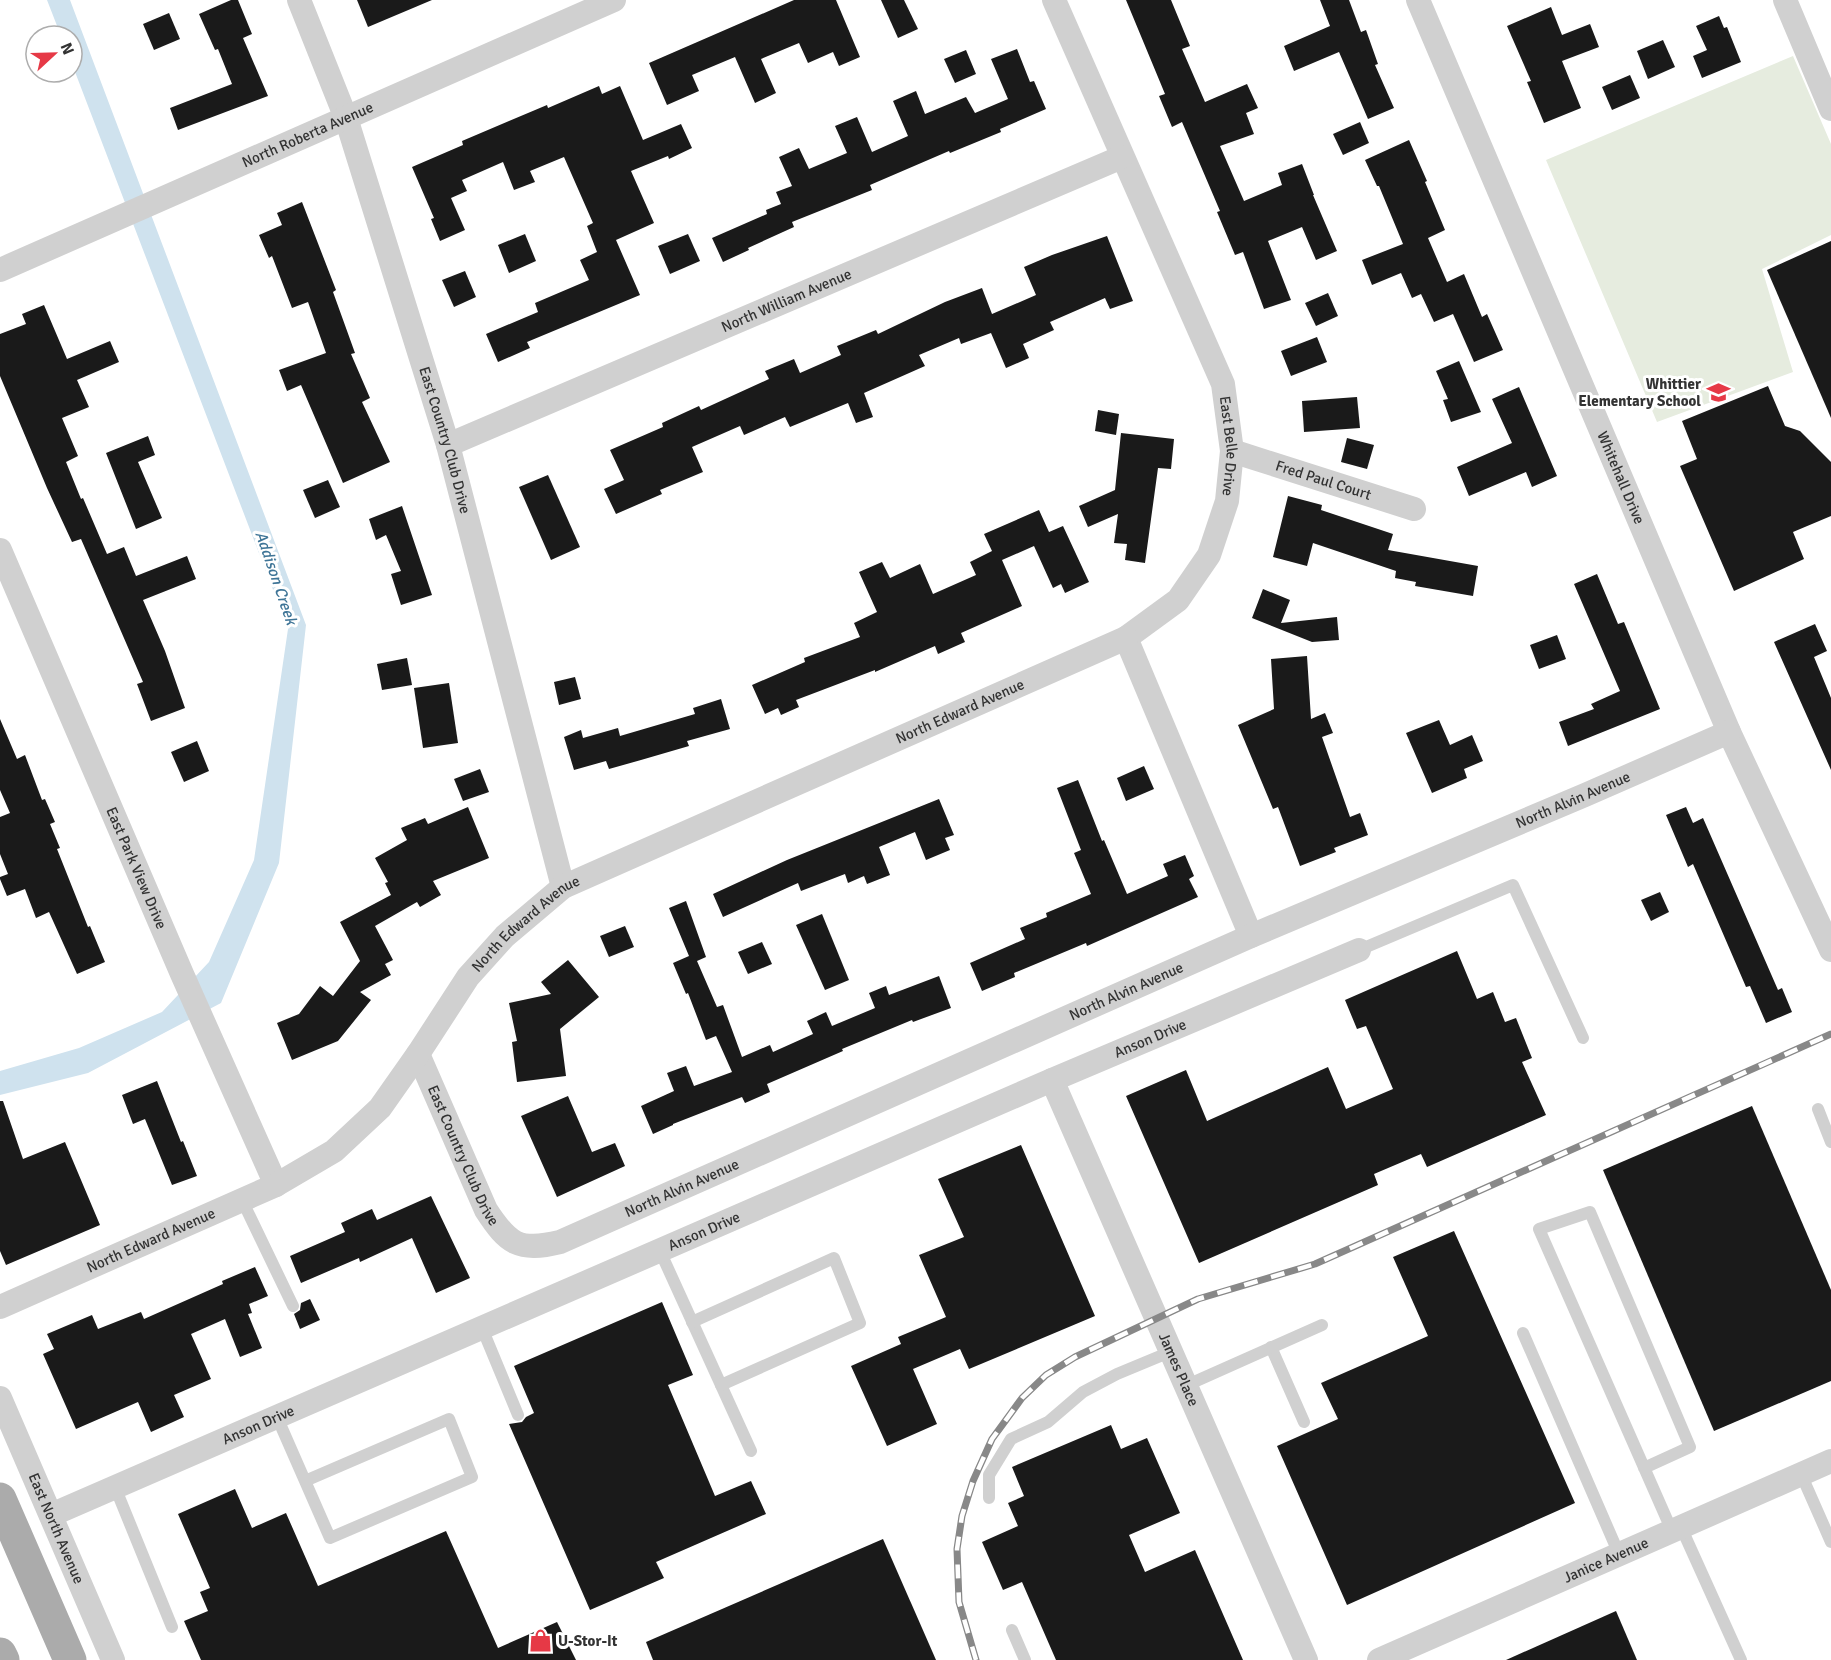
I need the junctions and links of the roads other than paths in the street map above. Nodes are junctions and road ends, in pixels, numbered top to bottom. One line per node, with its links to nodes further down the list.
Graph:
1 (299, 0): 7 (street, East Country Club Drive)
2 (614, 0): 7 (street, North Roberta Avenue)
3 (1053, 0): 8 (street, East Belle Drive)
4 (1419, 0): 15 (street, Whitehall Drive)
5 (1785, 0): 6 (street)
6 (1831, 109)
7 (346, 118): 9 (street, North Roberta Avenue); 10 (street, East Country Club Drive)
8 (1122, 156): 10 (street, North William Avenue); 11 (street, East Belle Drive)
9 (0, 270)
10 (448, 445): 16 (street, East Country Club Drive)
11 (1232, 451): 12 (street, Fred Paul Court); 14 (street, East Belle Drive)
12 (1414, 509)
13 (0, 550): 25 (street, East Park View Drive)
14 (1126, 638): 16 (street, North Edward Avenue); 17 (street)
15 (1729, 732): 17 (street, North Alvin Avenue); 19 (street, Whitehall Drive)
16 (563, 886): 21 (street, North Edward Avenue)
17 (1251, 936): 27 (street, North Alvin Avenue)
18 (1359, 950): 20 (lane); 22 (street, Anson Drive)
19 (1831, 950)
20 (1583, 1038)
21 (418, 1054): 25 (street, North Edward Avenue); 27 (street, East Country Club Drive)
22 (1052, 1080): 28 (street, Anson Drive); 36 (street, James Place)
23 (1818, 1109): 24 (lane)
24 (1831, 1142)
25 (276, 1185): 26 (street, North Edward Avenue)
26 (243, 1200): 29 (lane); 30 (street, North Edward Avenue)
27 (523, 1246)
28 (660, 1251): 31 (lane); 33 (street, Anson Drive)
29 (293, 1306)
30 (0, 1307)
31 (692, 1322): 37 (lane); 37 (lane)
32 (1322, 1325): 35 (lane)
33 (482, 1328): 40 (lane); 41 (street, Anson Drive)
34 (1523, 1333): 54 (lane)
35 (1271, 1347): 38 (lane); 42 (lane)
36 (1170, 1352): 38 (street, James Place); 49 (lane)
37 (721, 1385): 43 (lane)
38 (1185, 1386): 62 (street, James Place)
39 (0, 1398): 51 (street, East North Avenue)
40 (518, 1415)
41 (277, 1417): 47 (lane); 48 (street, Anson Drive)
42 (1304, 1422)
43 (752, 1451)
44 (1831, 1461): 46 (street, Janice Avenue)
45 (1644, 1468): 45 (lane); 52 (lane)
46 (1801, 1474): 52 (street, Janice Avenue); 53 (lane)
47 (305, 1481): 47 (lane)
48 (115, 1487): 51 (street, Anson Drive); 55 (lane)
49 (988, 1498)
50 (0, 1499): 59 (main road)
51 (51, 1515): 60 (street, East North Avenue)
52 (1676, 1529): 54 (street, Janice Avenue); 64 (lane)
53 (1831, 1542)
54 (1619, 1554): 63 (street, Janice Avenue)
55 (172, 1627)
56 (1012, 1630): 61 (lane)
57 (0, 1654): 58 (main road)
58 (3, 1660)
59 (70, 1660)
60 (113, 1660)
61 (1025, 1660)
62 (1306, 1660)
63 (1379, 1660)
64 (1741, 1660)

